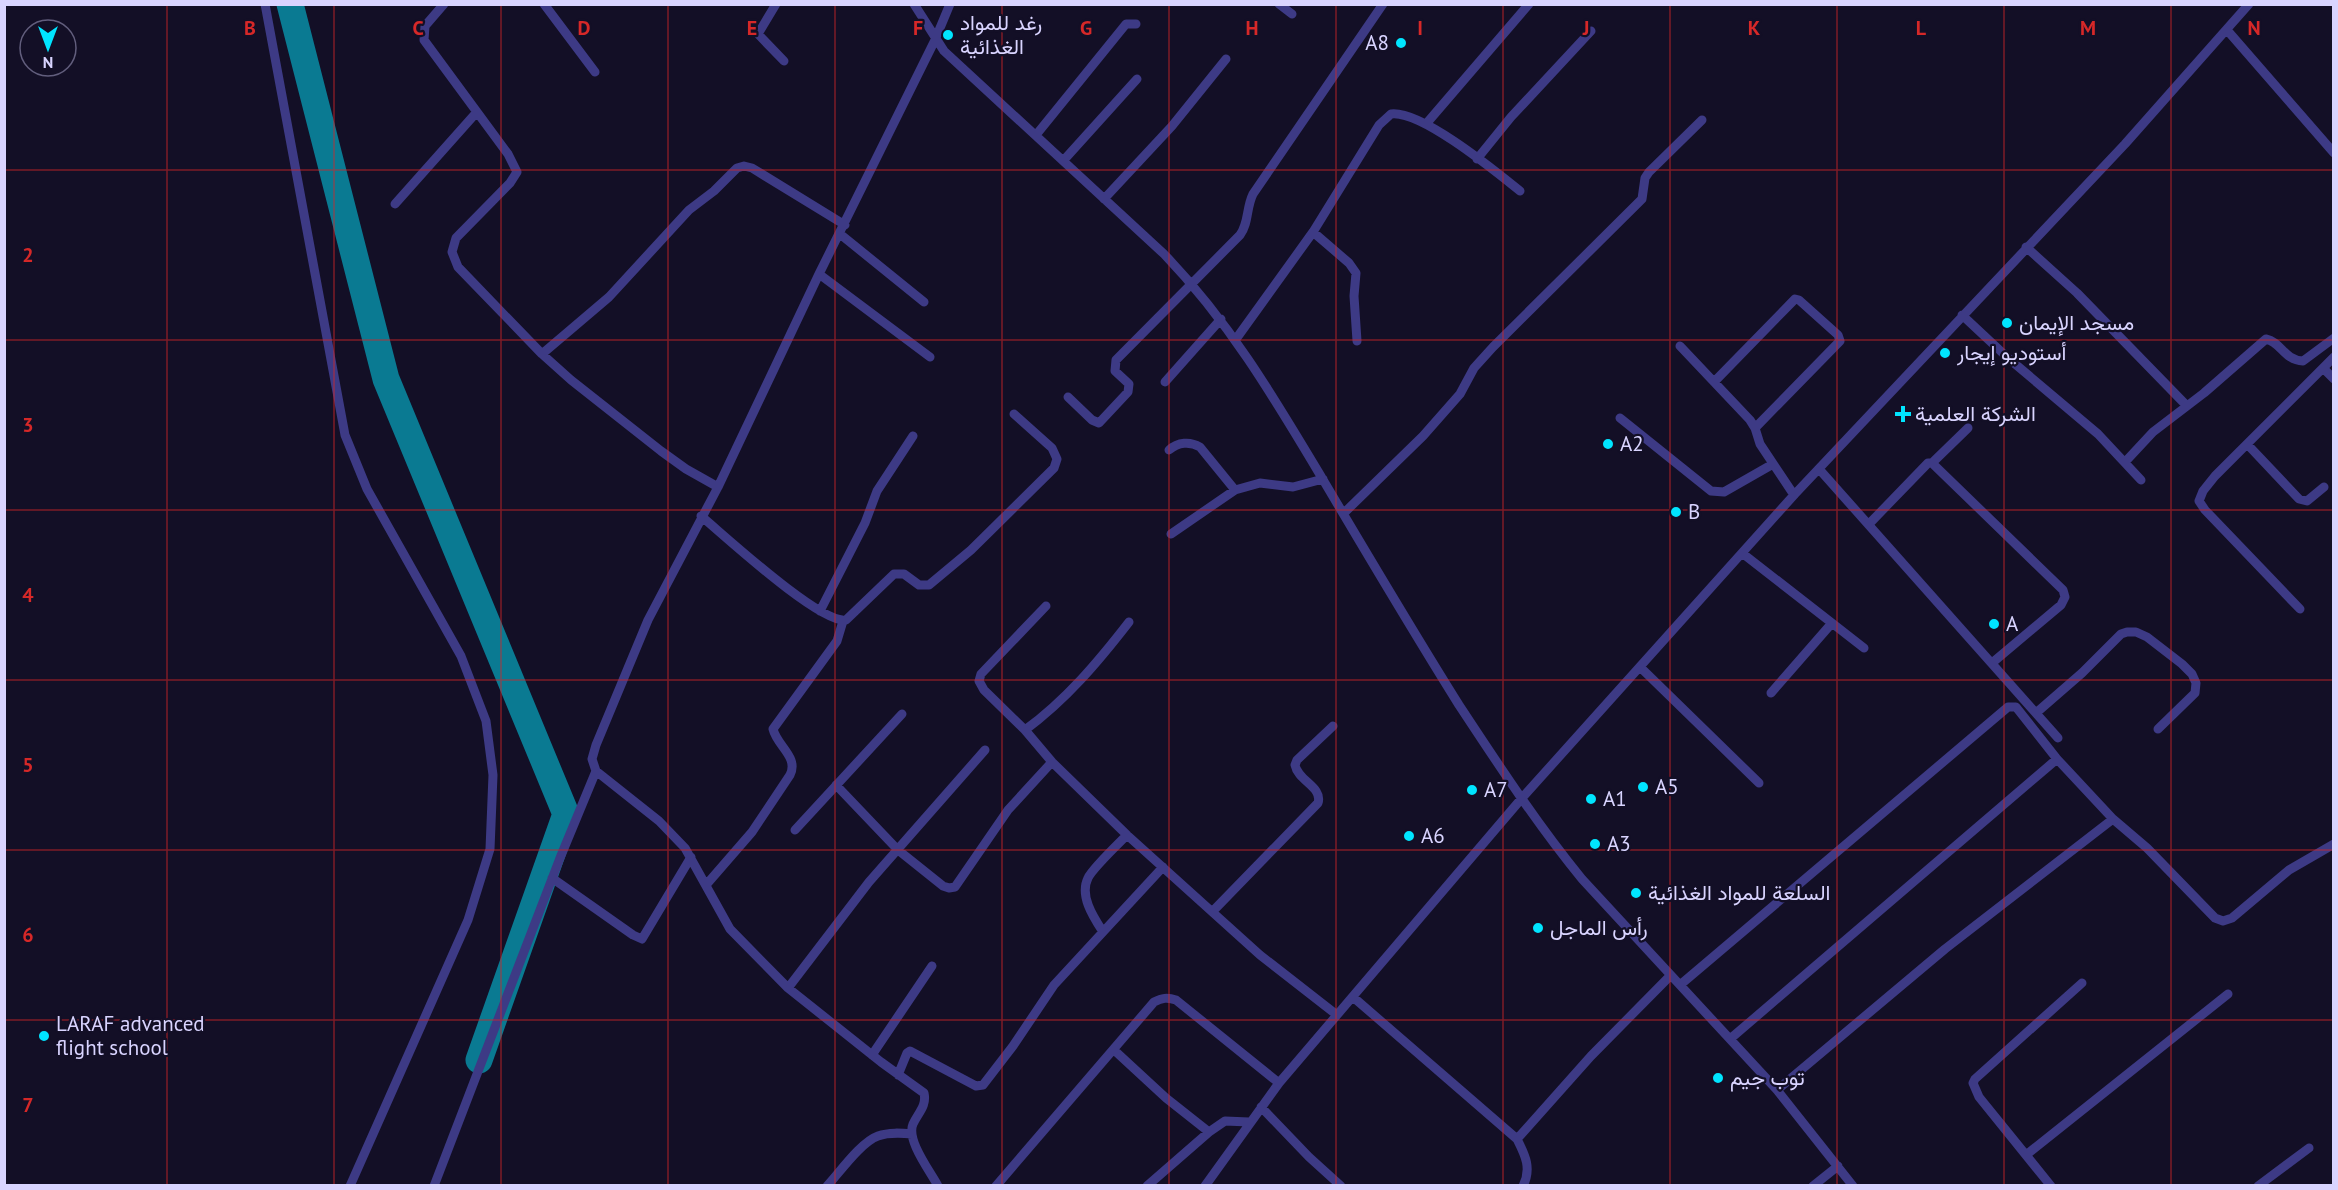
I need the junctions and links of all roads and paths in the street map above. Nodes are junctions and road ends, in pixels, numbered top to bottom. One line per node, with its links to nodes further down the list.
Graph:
1 (265, 4): 132 (street)
2 (444, 4): 22 (street)
3 (544, 4): 20 (street)
4 (776, 4): 19 (street)
5 (914, 4): 17 (street)
6 (950, 4): 17 (street)
7 (1279, 4): 13 (street)
8 (1383, 4): 37 (street)
9 (1529, 4): 24 (street)
10 (2234, 4): 12 (street)
11 (2249, 4): 12 (street)
12 (2242, 12): 15 (street)
13 (1292, 14)
14 (1136, 24): 25 (street)
15 (2227, 30): 26 (street); 35 (street)
16 (1591, 32): 27 (street)
17 (935, 40): 25 (street); 32 (street)
18 (1226, 59): 30 (street)
19 (784, 62)
20 (595, 72)
21 (1137, 79): 28 (street)
22 (476, 113): 31 (street); 45 (street)
23 (1702, 120): 71 (street)
24 (1426, 124): 27 (street); 33 (street)
25 (1036, 135): 28 (street)
26 (2334, 153)
27 (1477, 159): 29 (street)
28 (1063, 161): 30 (street)
29 (1520, 190)
30 (1104, 199): 37 (street)
31 (395, 204)
32 (845, 225): 34 (street); 45 (street)
33 (1312, 232): 42 (street); 43 (street)
34 (840, 234): 36 (street); 38 (street)
35 (2026, 247): 39 (street); 53 (street)
36 (819, 274): 46 (street); 67 (street)
37 (1193, 285): 40 (street); 52 (street)
38 (924, 302)
39 (1962, 315): 61 (street); 64 (street)
40 (1221, 319): 42 (street); 50 (street)
41 (2334, 338): 53 (street)
42 (1236, 339): 65 (street)
43 (1357, 341)
44 (1680, 346): 51 (street)
45 (542, 354): 67 (street)
46 (930, 357)
47 (2334, 357): 48 (street)
48 (2323, 368): 49 (street); 59 (street)
49 (2334, 379)
50 (1165, 382)
51 (1714, 382): 56 (street); 56 (street)
52 (1068, 397)
53 (2187, 406): 61 (street)
54 (1014, 414): 79 (street)
55 (1620, 418): 63 (street)
56 (1755, 428): 63 (street)
57 (1968, 428): 62 (street)
58 (913, 436): 78 (street)
59 (2247, 444): 68 (street); 77 (street)
60 (1169, 450): 69 (street)
61 (2126, 461): 66 (street)
62 (1932, 463): 73 (street); 83 (street)
63 (1773, 464): 70 (street)
64 (1819, 469): 70 (street); 73 (street)
65 (1323, 479): 69 (street); 71 (street)
66 (2141, 480)
67 (718, 487): 72 (street)
68 (2324, 487)
69 (1235, 490): 74 (street)
70 (1794, 495): 75 (street)
71 (1344, 513): 98 (street)
72 (701, 516): 78 (street); 95 (street)
73 (1869, 524): 83 (street)
74 (1171, 534)
75 (1742, 553): 81 (street); 84 (street)
76 (1046, 606): 90 (street)
77 (2300, 609)
78 (820, 611): 79 (street)
79 (843, 621): 107 (street)
80 (1129, 622): 90 (street)
81 (1832, 623): 82 (street); 85 (street)
82 (1864, 648)
83 (1992, 663): 86 (street)
84 (1640, 667): 96 (street); 98 (street)
85 (1771, 693)
86 (2036, 713): 89 (street); 91 (street)
87 (902, 714): 97 (street)
88 (1333, 726): 108 (street)
89 (2158, 729)
90 (1025, 730): 94 (street)
91 (2058, 738)
92 (984, 750): 103 (street)
93 (2058, 759): 99 (street); 113 (street); 118 (street)
94 (1052, 762): 101 (street); 103 (street)
95 (596, 771): 104 (street); 106 (street)
96 (1759, 783)
97 (836, 785): 100 (street); 103 (street)
98 (1522, 798): 111 (street); 116 (street)
99 (2113, 819): 102 (street); 123 (street)
100 (795, 830)
101 (1127, 835): 105 (street); 109 (street)
102 (2334, 844)
103 (898, 850): 114 (street)
104 (691, 857): 106 (street); 107 (street)
105 (1163, 867): 108 (street); 109 (street)
106 (552, 878): 133 (street)
107 (706, 885): 114 (street)
108 (1214, 911): 117 (street)
109 (1103, 932): 121 (street)
110 (932, 966): 120 (street)
111 (1670, 976): 113 (street); 128 (street)
112 (2082, 983): 130 (street)
113 (1680, 985): 118 (street)
114 (789, 988): 120 (street)
115 (2228, 994): 130 (street)
116 (1353, 997): 117 (street); 128 (street)
117 (1337, 1015): 122 (street)
118 (1730, 1039): 123 (street)
119 (1114, 1050): 122 (street); 126 (street); 136 (street)
120 (873, 1055): 121 (street)
121 (898, 1074): 127 (street)
122 (1279, 1083): 124 (street)
123 (1777, 1090): 131 (street)
124 (1261, 1107): 125 (street); 139 (street)
125 (1249, 1122): 126 (street); 138 (street)
126 (1209, 1132): 137 (street)
127 (912, 1134): 134 (street); 135 (street)
128 (1517, 1139): 140 (street)
129 (2309, 1148): 144 (street)
130 (2026, 1155): 143 (street)
131 (1838, 1166): 141 (street); 142 (street)
132 (350, 1185)
133 (434, 1185)
134 (827, 1185)
135 (938, 1185)
136 (996, 1185)
137 (1148, 1185)
138 (1205, 1185)
139 (1341, 1185)
140 (1523, 1185)
141 (1813, 1185)
142 (1853, 1185)
143 (2051, 1185)
144 (2258, 1185)

